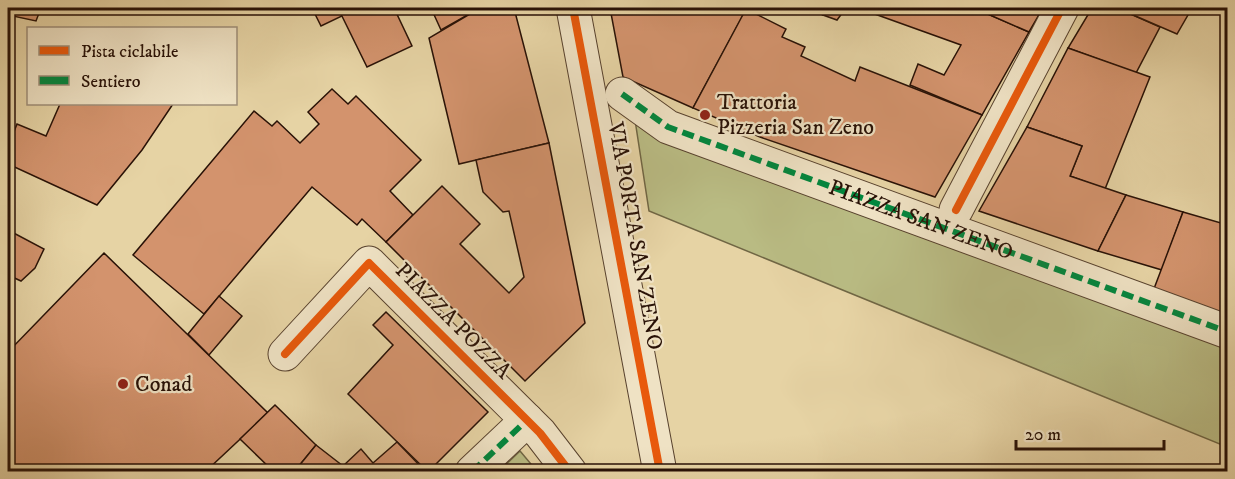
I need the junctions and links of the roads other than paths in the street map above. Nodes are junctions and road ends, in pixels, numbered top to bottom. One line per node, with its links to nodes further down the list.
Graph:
1 (573, 8): 10 (street, VIA PORTA SAN ZENO)
2 (1062, 8): 4 (street)
3 (622, 94): 5 (street, PIAZZA SAN ZENO)
4 (956, 210)
5 (1227, 332)
6 (285, 354): 7 (street, PIAZZA POZZA)
7 (527, 420): 8 (street); 9 (street, PIAZZA POZZA)
8 (472, 471)
9 (570, 471)
10 (660, 471)

